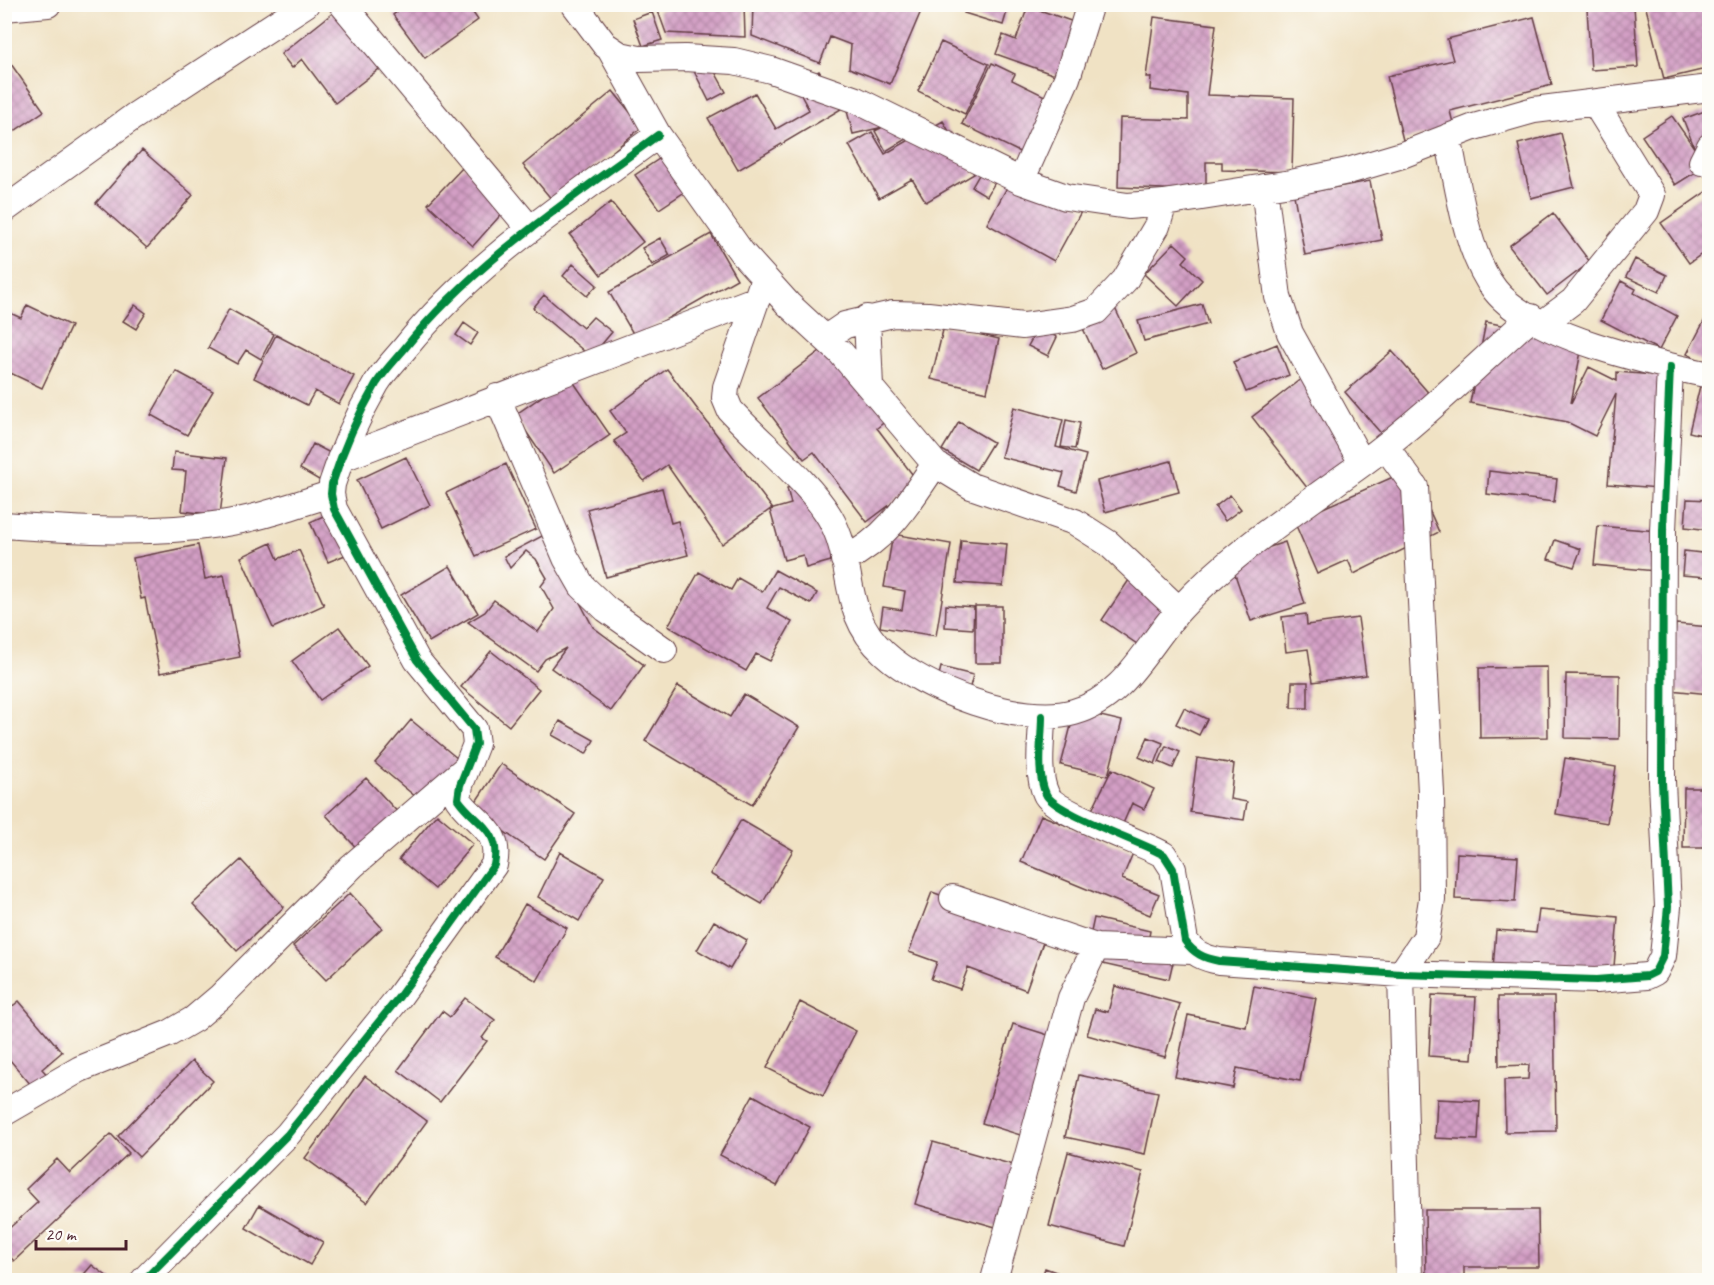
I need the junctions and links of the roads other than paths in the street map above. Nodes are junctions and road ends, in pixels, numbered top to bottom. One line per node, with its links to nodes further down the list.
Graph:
1 (48, 4): 6 (street)
2 (306, 4): 15 (street)
3 (342, 4): 16 (street)
4 (574, 4): 7 (street)
5 (1090, 4): 12 (street)
6 (4, 8)
7 (611, 51): 10 (street); 12 (street)
8 (1710, 88): 9 (street)
9 (1595, 103): 11 (street); 19 (street)
10 (658, 135): 16 (street); 17 (street)
11 (1448, 137): 13 (street); 19 (street)
12 (1021, 181): 14 (street)
13 (1264, 187): 14 (street); 28 (street)
14 (1164, 203): 18 (street)
15 (4, 210)
16 (530, 229): 26 (street)
17 (760, 288): 20 (street); 24 (street); 31 (street)
18 (867, 318): 20 (street); 23 (street)
19 (1537, 321): 21 (street); 25 (street)
20 (826, 338): 23 (street)
21 (1670, 367): 22 (street); 39 (street)
22 (1710, 375)
23 (870, 387): 27 (street)
24 (497, 397): 26 (street); 33 (street)
25 (1385, 446): 28 (street); 39 (street)
26 (340, 459): 29 (street)
27 (935, 464): 31 (street); 32 (street)
28 (1362, 464): 32 (street)
29 (331, 494): 30 (street); 35 (street)
30 (4, 525)
31 (844, 560): 34 (street)
32 (1179, 610): 34 (street)
33 (664, 650)
34 (1042, 716): 38 (street)
35 (468, 766): 40 (street); 41 (street)
36 (953, 898): 37 (street)
37 (1096, 947): 38 (street); 42 (street)
38 (1192, 951): 39 (street)
39 (1401, 974): 43 (street)
40 (4, 1113)
41 (144, 1281)
42 (994, 1281)
43 (1409, 1281)

